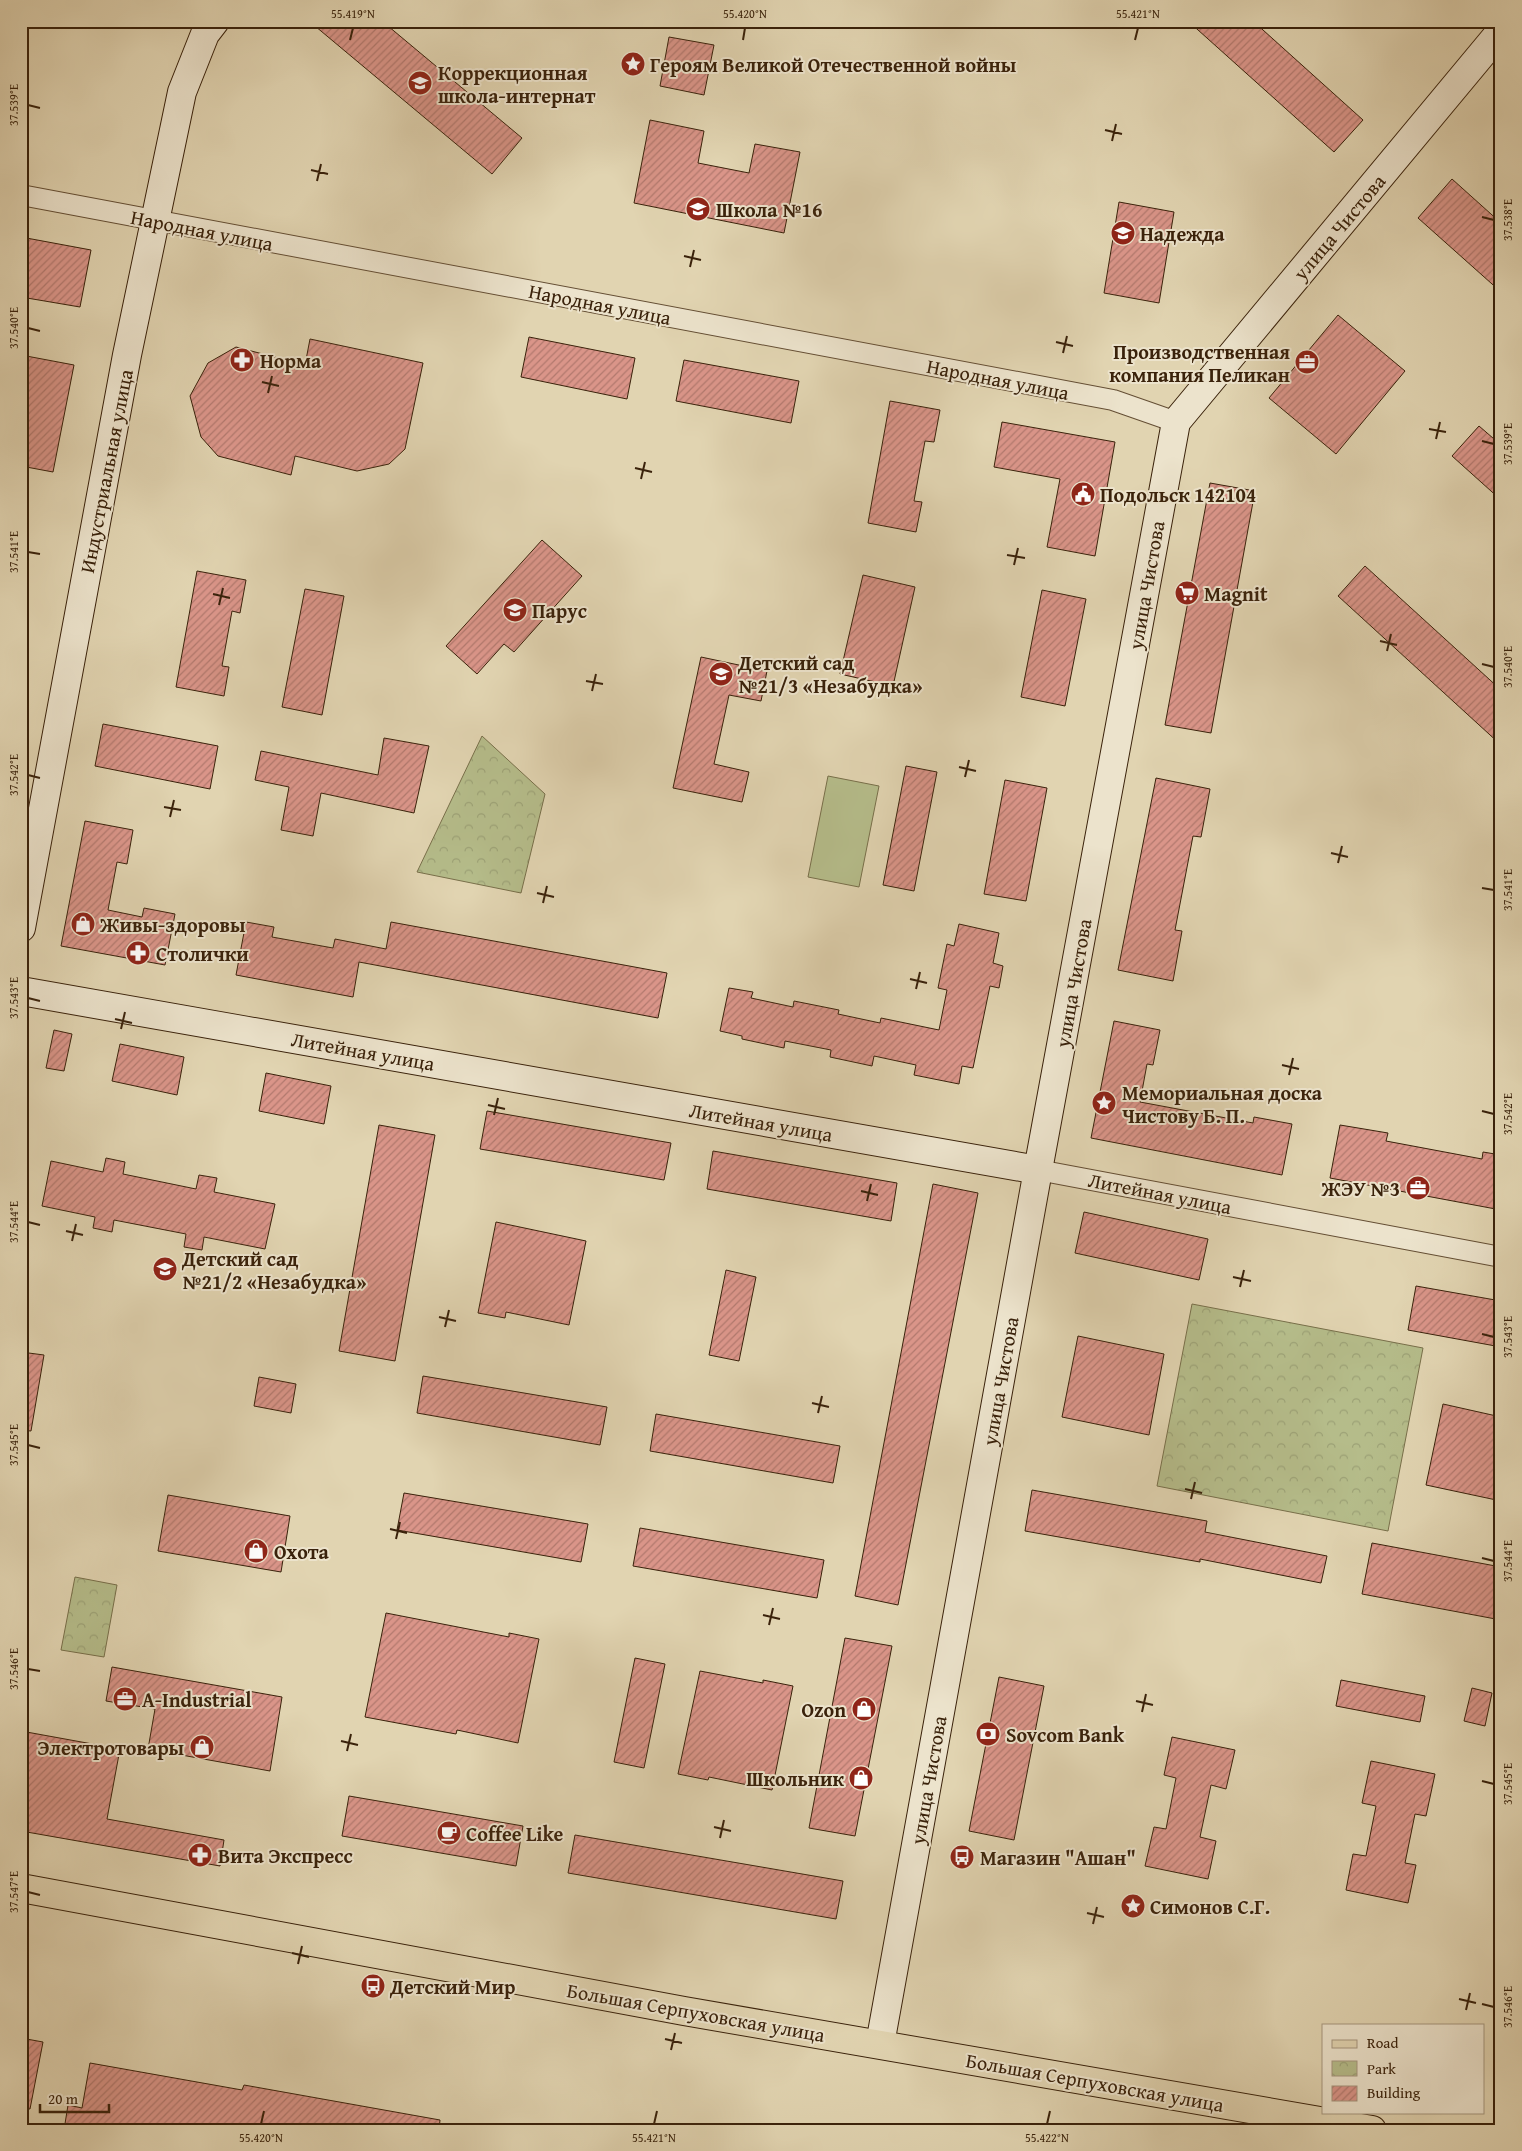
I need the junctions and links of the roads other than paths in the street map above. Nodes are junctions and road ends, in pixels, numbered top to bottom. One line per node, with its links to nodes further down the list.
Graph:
1 (215, 21): 4 (street, Индустриальная улица)
2 (1501, 31): 5 (street, улица Чистова)
3 (21, 195): 4 (street, Народная улица)
4 (155, 221): 5 (street, Народная улица); 6 (street, Индустриальная улица)
5 (1176, 422): 8 (street, улица Чистова)
6 (21, 928)
7 (21, 992): 8 (street, Литейная улица)
8 (1038, 1170): 9 (street, Литейная улица); 11 (street, улица Чистова)
9 (1501, 1257)
10 (21, 1888): 11 (main road, Большая Серпуховская улица)
11 (880, 2044): 12 (main road, Большая Серпуховская улица)
12 (1372, 2130)

